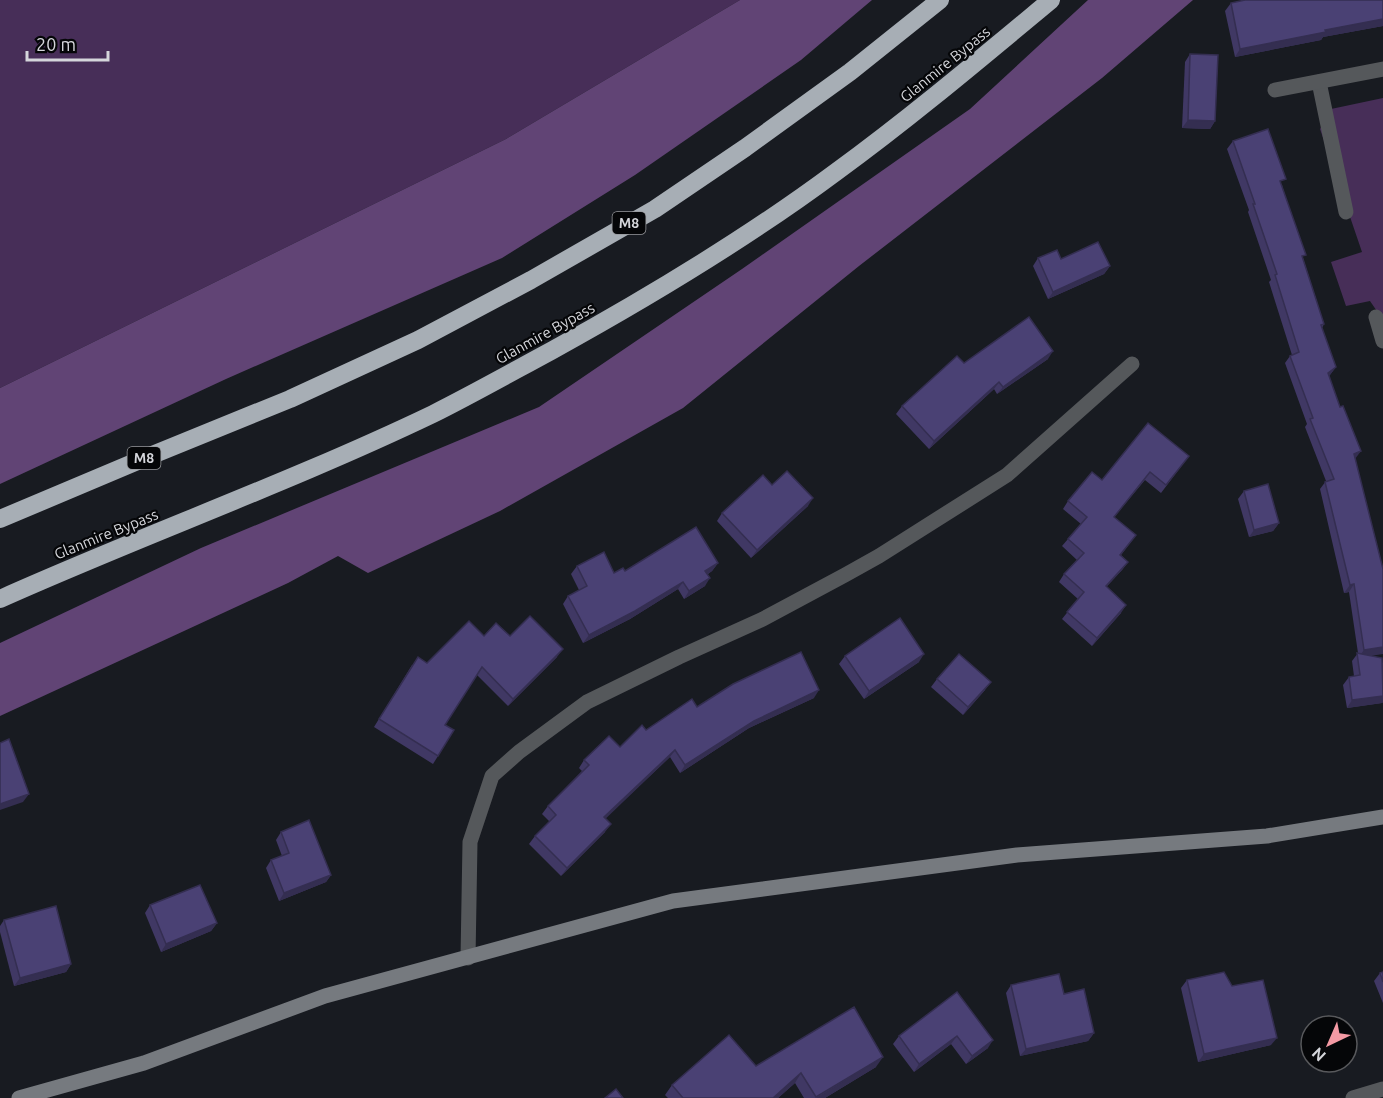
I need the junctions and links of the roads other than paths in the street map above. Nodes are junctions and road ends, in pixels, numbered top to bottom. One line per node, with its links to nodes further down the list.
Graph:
1 (940, 0): 10 (highway, M8)
2 (1051, 0): 11 (highway, Glanmire Bypass)
3 (1383, 69): 4 (street)
4 (1319, 82): 5 (street); 6 (street)
5 (1275, 90)
6 (1346, 212)
7 (1376, 317): 8 (street)
8 (1383, 342)
9 (1132, 364): 13 (street)
10 (0, 519)
11 (0, 599)
12 (1383, 817): 13 (main road)
13 (468, 958): 15 (main road)
14 (1383, 1089): 16 (street)
15 (19, 1098)
16 (1353, 1098)

